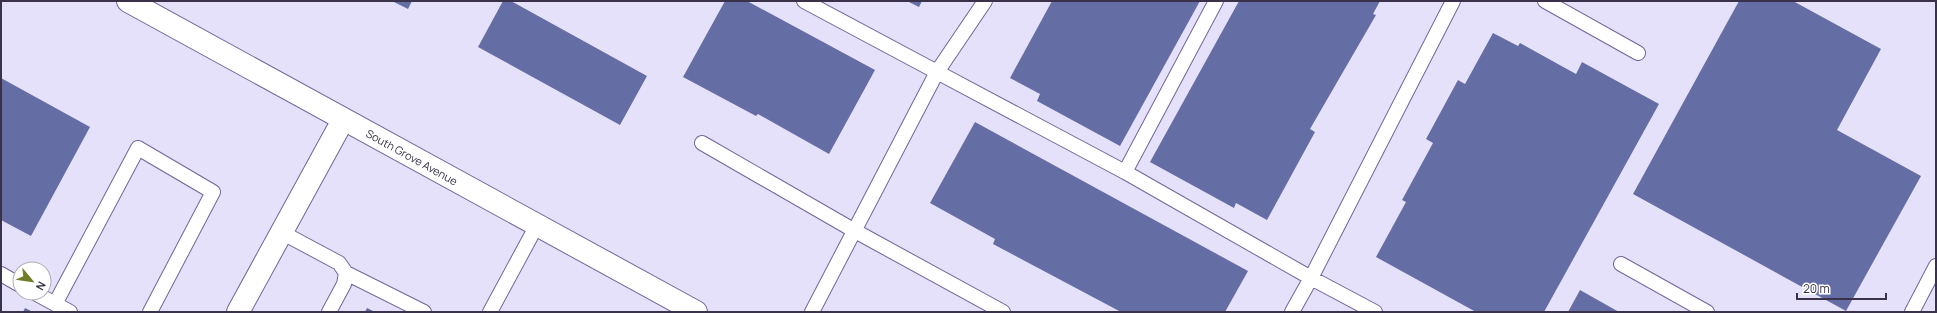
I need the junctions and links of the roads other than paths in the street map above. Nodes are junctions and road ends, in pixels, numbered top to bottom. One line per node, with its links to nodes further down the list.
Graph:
1 (128, 1): 9 (main road, South Grove Avenue)
2 (804, 1): 8 (lane)
3 (985, 1): 8 (lane)
4 (1216, 1): 11 (lane)
5 (1453, 1): 19 (lane)
6 (1545, 1): 7 (lane)
7 (1638, 53)
8 (937, 72): 11 (lane); 13 (lane)
9 (343, 120): 12 (main road, South Grove Avenue); 14 (main road)
10 (702, 143): 13 (lane)
11 (1125, 172): 19 (lane)
12 (537, 225): 28 (lane); 29 (main road, South Grove Avenue)
13 (855, 231): 30 (lane); 31 (lane)
14 (282, 232): 17 (lane); 25 (main road)
15 (1620, 264): 34 (lane)
16 (1936, 266): 35 (lane)
17 (346, 273): 26 (lane); 27 (lane)
18 (1, 274): 20 (lane)
19 (1311, 278): 32 (lane); 33 (lane)
20 (12, 280)
21 (50, 301): 22 (lane)
22 (55, 304): 23 (lane); 24 (lane)
23 (70, 312)
24 (150, 312)
25 (238, 312)
26 (329, 312)
27 (424, 312)
28 (490, 312)
29 (696, 312)
30 (812, 312)
31 (1003, 312)
32 (1292, 312)
33 (1375, 312)
34 (1708, 312)
35 (1912, 312)

